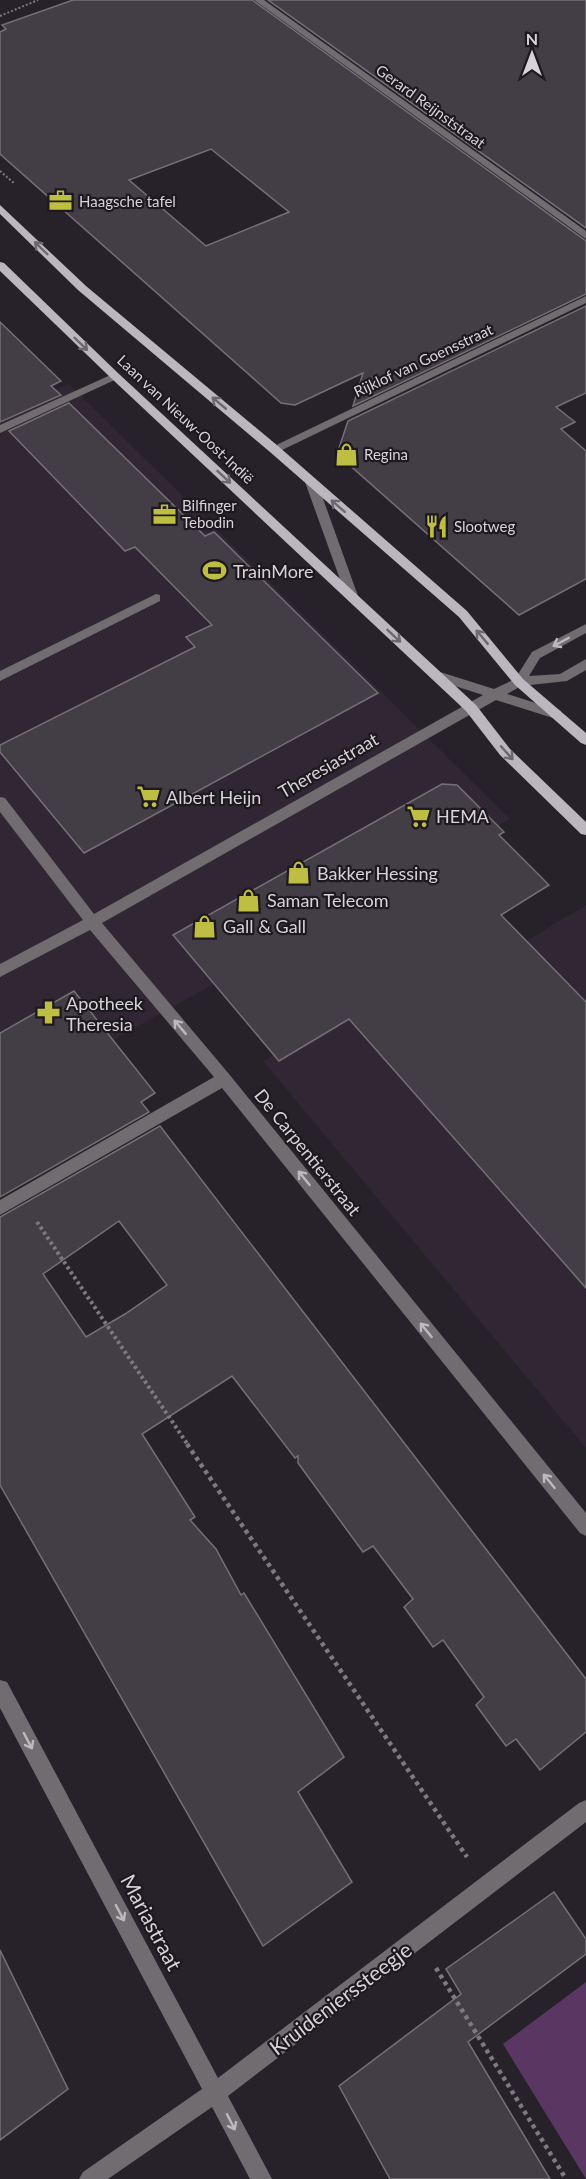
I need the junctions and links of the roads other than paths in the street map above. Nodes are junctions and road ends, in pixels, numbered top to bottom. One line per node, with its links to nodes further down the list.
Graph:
1 (258, 0): 3 (street, Gerard Reijnststraat)
2 (0, 207): 8 (main road, Laan van Nieuw-Oost-Indië, one-way to 2)
3 (586, 236)
4 (0, 265): 6 (main road, Laan van Nieuw-Oost-Indië, one-way to 6)
5 (586, 299): 8 (street, Rijklof van Goensstraat)
6 (115, 376): 7 (street); 10 (main road, Laan van Nieuw-Oost-Indië, one-way to 10)
7 (0, 429)
8 (274, 449): 9 (main road, Laan van Nieuw-Oost-Indië)
9 (311, 482): 10 (street, Laan van Nieuw-Oost-Indië); 16 (main road, Laan van Nieuw-Oost-Indië, one-way to 9)
10 (351, 596): 15 (main road, Laan van Nieuw-Oost-Indië, one-way to 15)
11 (156, 598): 14 (street)
12 (586, 628): 16 (street, one-way to 16)
13 (586, 664): 16 (street, Theresiastraat)
14 (0, 676)
15 (437, 676): 17 (street, Laan van Nieuw-Oost-Indië); 18 (main road, Laan van Nieuw-Oost-Indië)
16 (519, 682): 17 (street, Theresiastraat); 19 (main road, Laan van Nieuw-Oost-Indië)
17 (494, 695): 18 (street, Theresiastraat); 19 (street, Laan van Nieuw-Oost-Indië)
18 (471, 708): 22 (main road, Laan van Nieuw-Oost-Indië, one-way to 22); 23 (street, Theresiastraat)
19 (556, 714): 20 (main road, Laan van Nieuw-Oost-Indië)
20 (586, 740)
21 (0, 802): 23 (street, De Carpentierstraat)
22 (586, 830)
23 (92, 922): 24 (street, Theresiastraat); 25 (street, De Carpentierstraat, one-way to 23)
24 (0, 971)
25 (224, 1079): 26 (street); 27 (street, De Carpentierstraat, one-way to 25)
26 (0, 1208)
27 (586, 1527)
28 (0, 1689): 30 (street, Mariastraat, one-way to 30)
29 (586, 1810): 30 (street, Kruidenierssteegje)
30 (216, 2092): 31 (street, Kruidenierssteegje); 32 (street, Mariastraat, one-way to 32)
31 (90, 2179)
32 (261, 2179)

